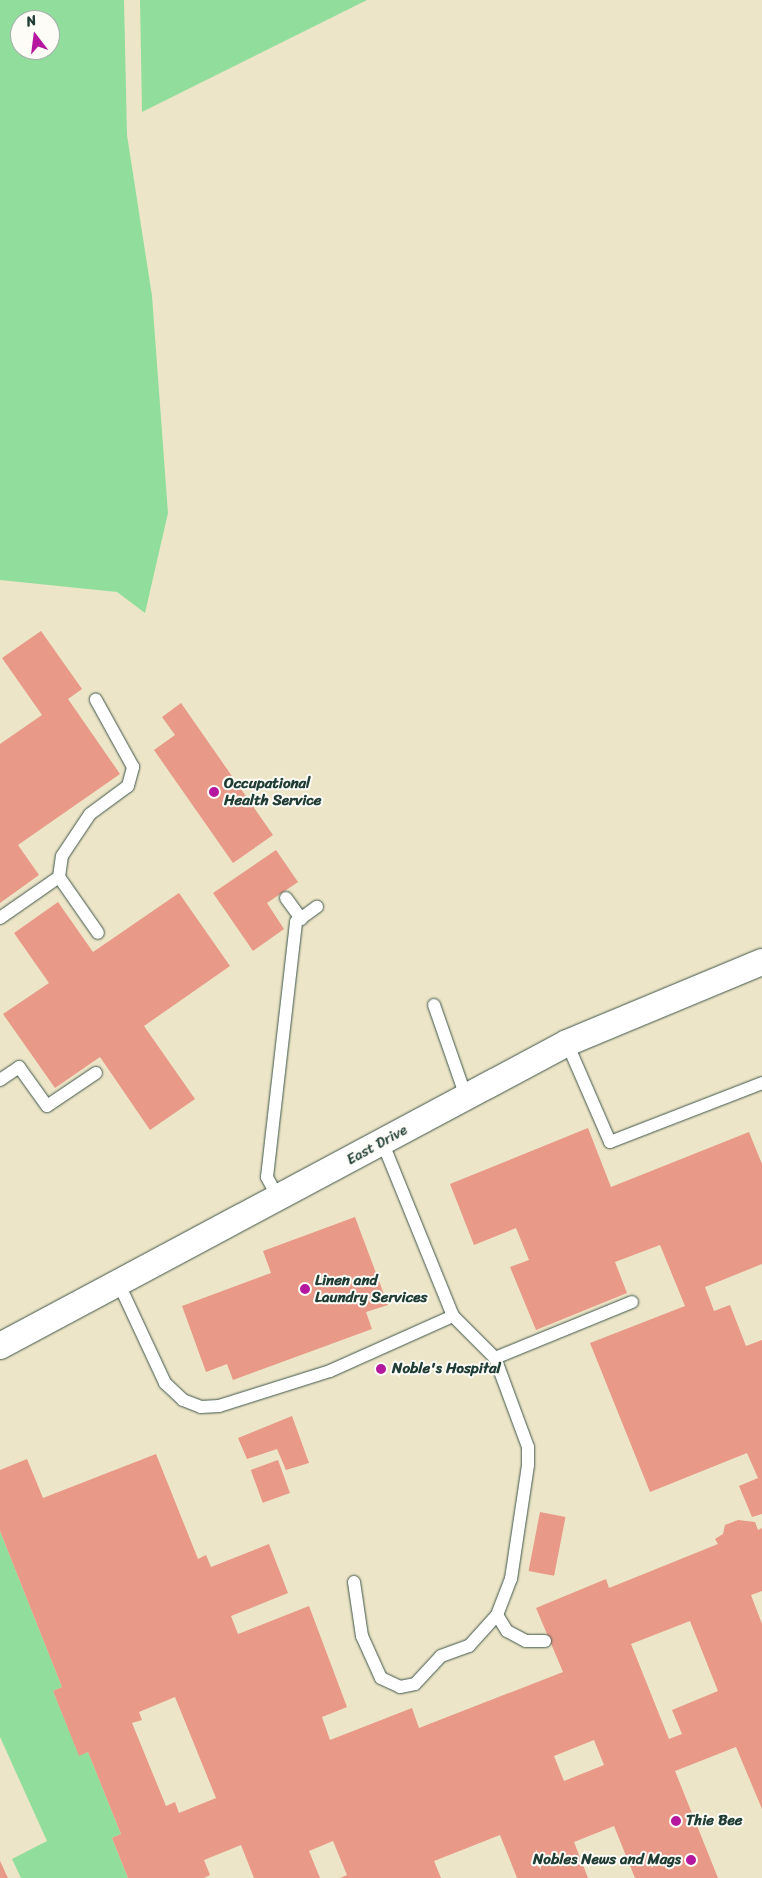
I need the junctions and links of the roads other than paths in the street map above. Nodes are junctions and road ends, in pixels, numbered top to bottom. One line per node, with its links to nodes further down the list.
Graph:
1 (96, 700): 2 (lane)
2 (59, 877): 5 (lane); 7 (lane)
3 (286, 898): 6 (lane)
4 (317, 907): 6 (lane)
5 (0, 918)
6 (301, 918): 16 (lane)
7 (98, 933)
8 (762, 962): 10 (street, East Drive)
9 (434, 1005): 14 (lane)
10 (567, 1043): 13 (lane); 14 (street, East Drive)
11 (96, 1072): 12 (lane)
12 (0, 1080)
13 (762, 1084)
14 (466, 1097): 15 (street, East Drive)
15 (382, 1142): 16 (street, East Drive); 19 (lane)
16 (279, 1199): 17 (street, East Drive)
17 (118, 1282): 19 (lane); 20 (street, East Drive)
18 (632, 1302): 21 (lane)
19 (454, 1316): 21 (lane)
20 (0, 1346)
21 (496, 1358): 23 (lane)
22 (354, 1582): 23 (lane)
23 (497, 1615): 24 (lane)
24 (545, 1641)

